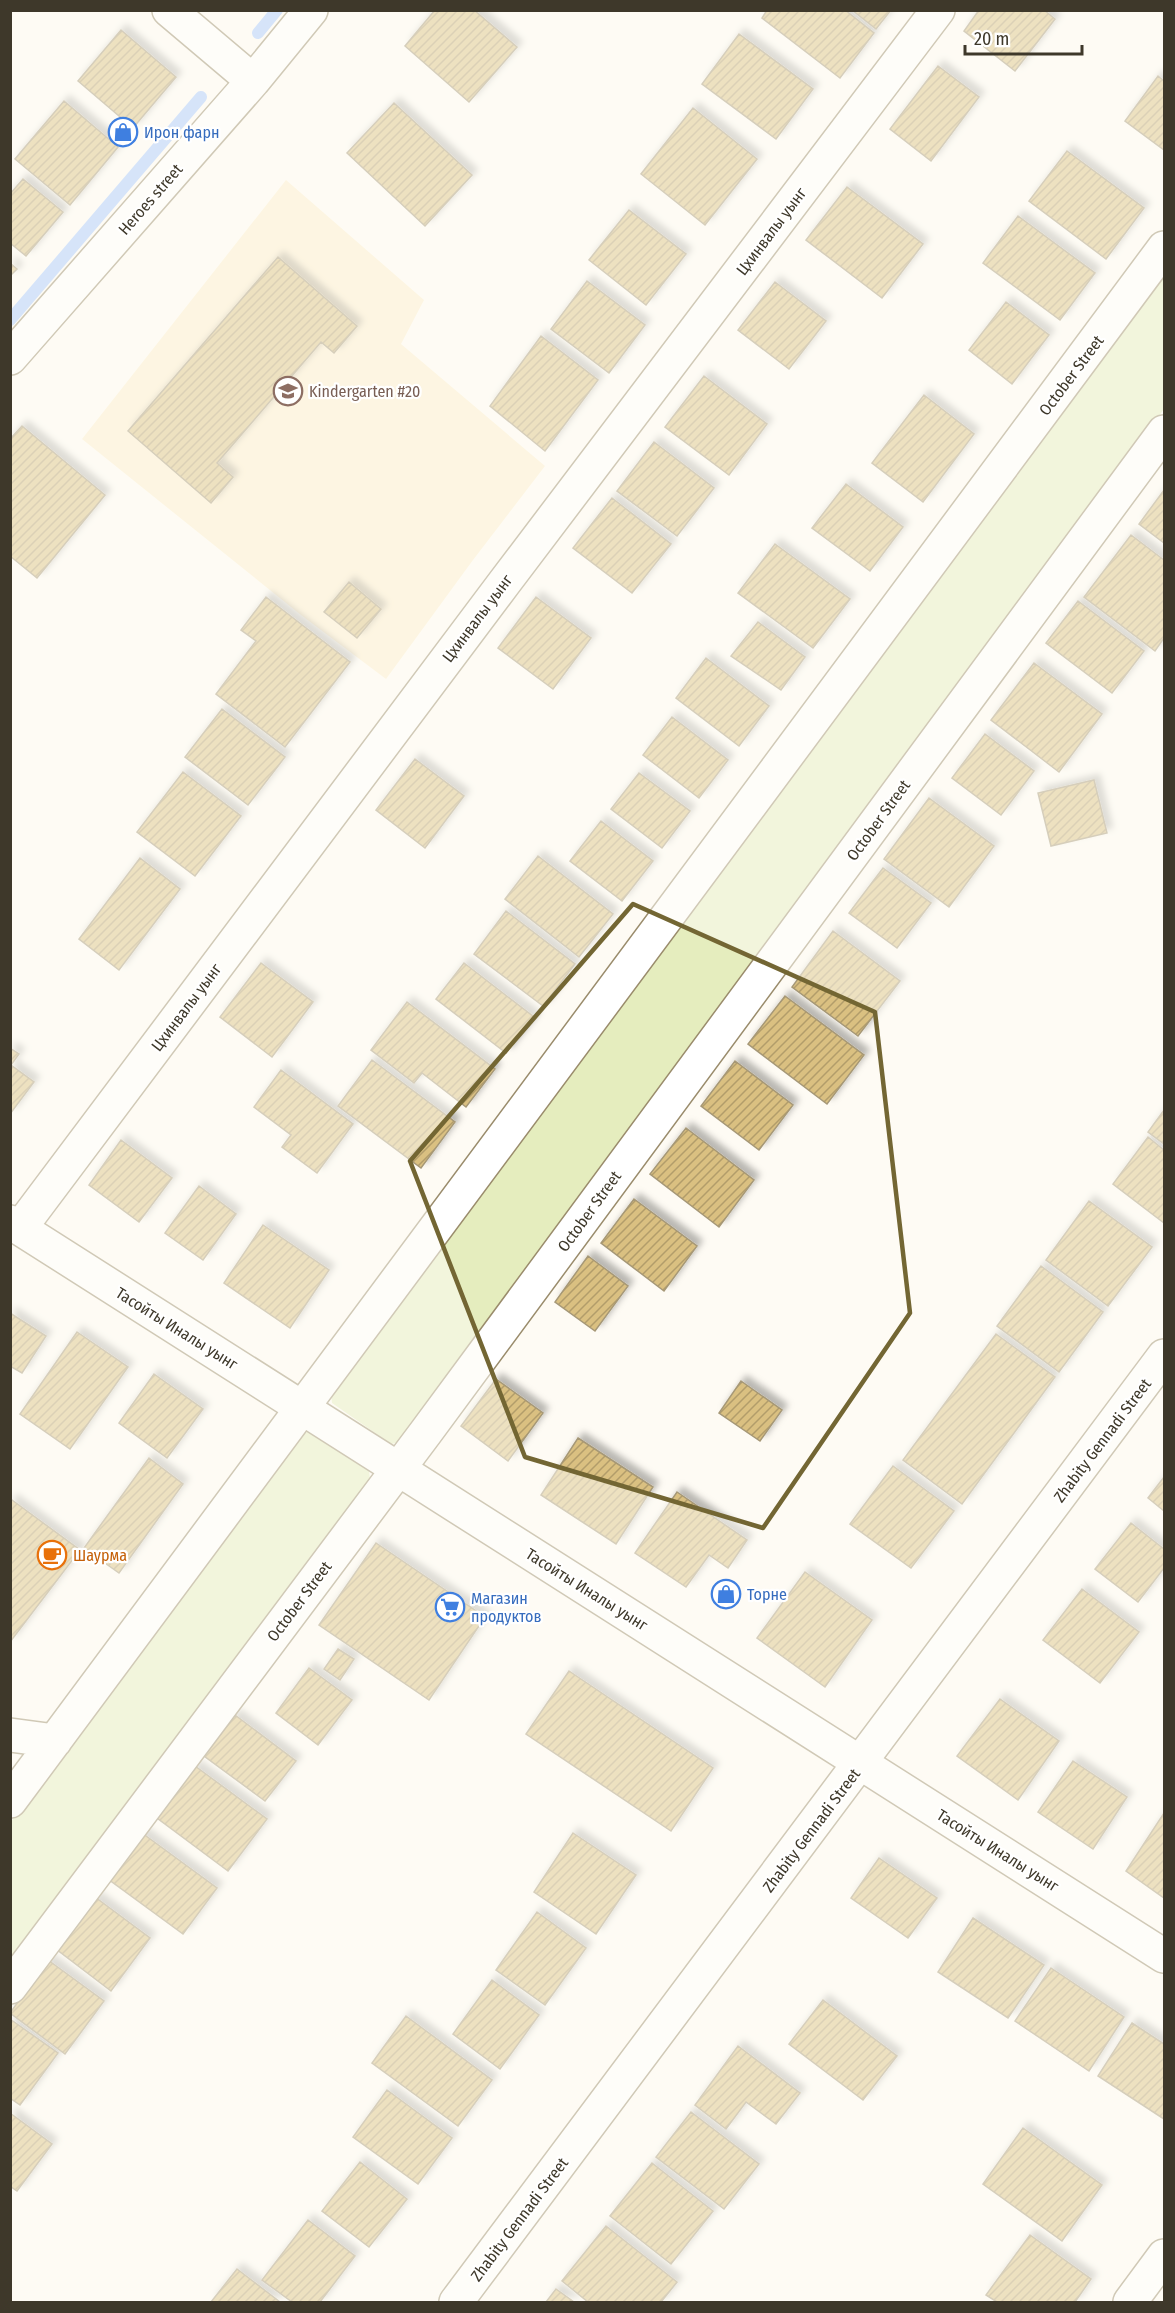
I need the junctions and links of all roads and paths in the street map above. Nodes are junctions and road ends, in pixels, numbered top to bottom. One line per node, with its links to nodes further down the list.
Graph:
1 (169, 10): 4 (street)
2 (311, 10): 4 (street, Heroes street)
3 (938, 10): 8 (street, Цхинвалы уынг)
4 (253, 81): 6 (street, Heroes street)
5 (1164, 248): 10 (street, October Street)
6 (10, 358)
7 (1164, 432): 11 (street, October Street)
8 (15, 1225): 10 (street, Тасойты Иналы уынг)
9 (1164, 1356): 14 (street, Zhabity Gennadi Street)
10 (303, 1408): 11 (street, Тасойты Иналы уынг); 13 (street, October Street)
11 (398, 1469): 14 (street, Тасойты Иналы уынг); 17 (street, October Street)
12 (10, 1735): 13 (street)
13 (55, 1742): 15 (street, October Street)
14 (861, 1763): 16 (street, Тасойты Иналы уынг); 19 (street, Zhabity Gennadi Street)
15 (10, 1801)
16 (1164, 1956)
17 (10, 1987)
18 (1164, 2256): 20 (street)
19 (456, 2302)
20 (1130, 2302)

